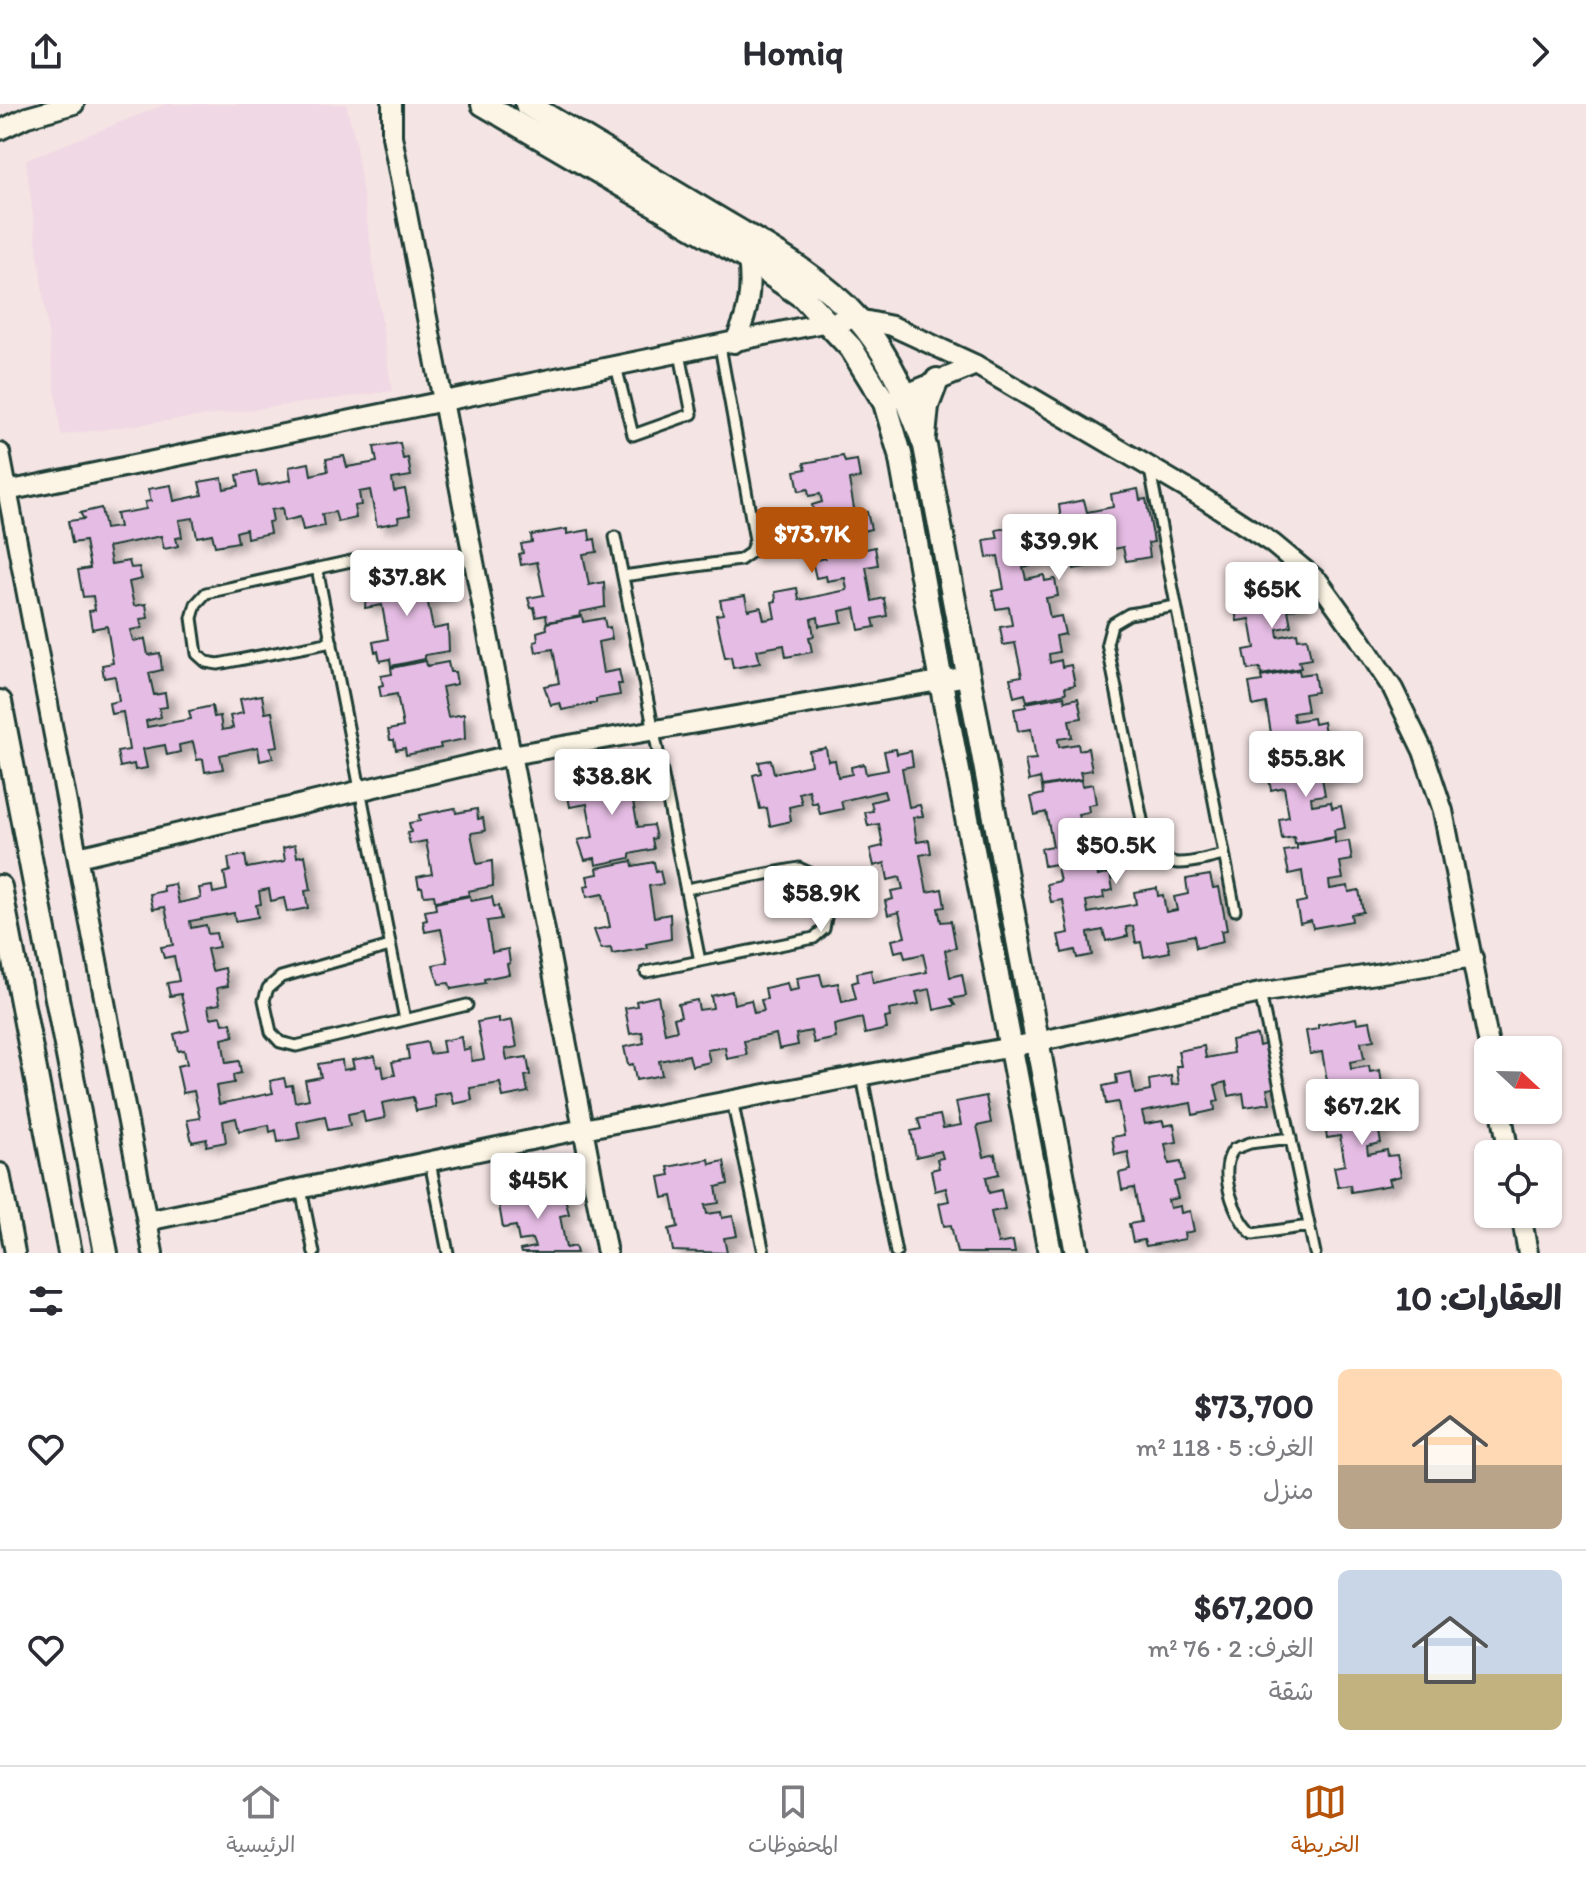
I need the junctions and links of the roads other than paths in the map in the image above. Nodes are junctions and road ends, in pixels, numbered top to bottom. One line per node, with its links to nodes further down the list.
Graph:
1 (74, 104): 5 (street)
2 (392, 104): 15 (street)
3 (483, 104): 6 (street)
4 (527, 104): 7 (street)
5 (0, 130)
6 (748, 259): 8 (street); 9 (street)
7 (858, 319): 8 (street); 11 (street); 14 (street)
8 (828, 322): 9 (street); 14 (street)
9 (727, 344): 10 (street); 23 (lane)
10 (680, 354): 12 (street); 12 (lane)
11 (976, 365): 13 (street); 18 (street)
12 (616, 366): 15 (street)
13 (937, 380): 14 (street); 16 (street)
14 (895, 398): 16 (street); 27 (street)
15 (444, 401): 19 (street); 30 (street)
16 (925, 446): 26 (street)
17 (0, 453): 19 (street)
18 (1150, 468): 24 (lane); 38 (street)
19 (7, 491): 33 (street)
20 (615, 537): 23 (lane)
21 (360, 559): 22 (lane)
22 (317, 568): 25 (lane); 25 (lane)
23 (623, 576): 29 (lane)
24 (1176, 606): 32 (lane); 32 (lane)
25 (332, 642): 31 (lane)
26 (968, 676): 27 (street); 45 (street)
27 (941, 682): 29 (street); 46 (street)
28 (0, 702): 59 (street)
29 (653, 730): 30 (street); 35 (lane)
30 (511, 755): 31 (street); 49 (street)
31 (360, 790): 33 (street); 37 (lane)
32 (1224, 855): 36 (lane)
33 (78, 857): 54 (street)
34 (0, 887): 58 (street)
35 (686, 889): 39 (lane); 39 (lane)
36 (1235, 910)
37 (390, 946): 43 (lane); 43 (lane)
38 (1473, 958): 41 (street); 44 (street)
39 (700, 961): 40 (lane)
40 (646, 972)
41 (1260, 993): 45 (street); 50 (lane)
42 (467, 1005): 43 (lane)
43 (405, 1020)
44 (1487, 1036)
45 (1037, 1042): 46 (street); 67 (street)
46 (1010, 1047): 47 (street); 66 (street)
47 (862, 1075): 48 (street); 65 (lane)
48 (732, 1100): 49 (street); 64 (lane)
49 (583, 1129): 51 (street); 63 (street)
50 (1291, 1138): 55 (lane); 55 (lane)
51 (430, 1162): 53 (street); 62 (lane)
52 (0, 1173): 57 (street)
53 (301, 1189): 54 (street); 61 (lane)
54 (147, 1221): 60 (street)
55 (1309, 1226): 68 (lane)
56 (1524, 1228): 69 (street)
57 (10, 1250)
58 (70, 1253)
59 (106, 1253)
60 (153, 1253)
61 (314, 1253)
62 (448, 1253)
63 (607, 1253)
64 (764, 1253)
65 (896, 1253)
66 (1050, 1253)
67 (1077, 1253)
68 (1315, 1253)
69 (1528, 1253)

